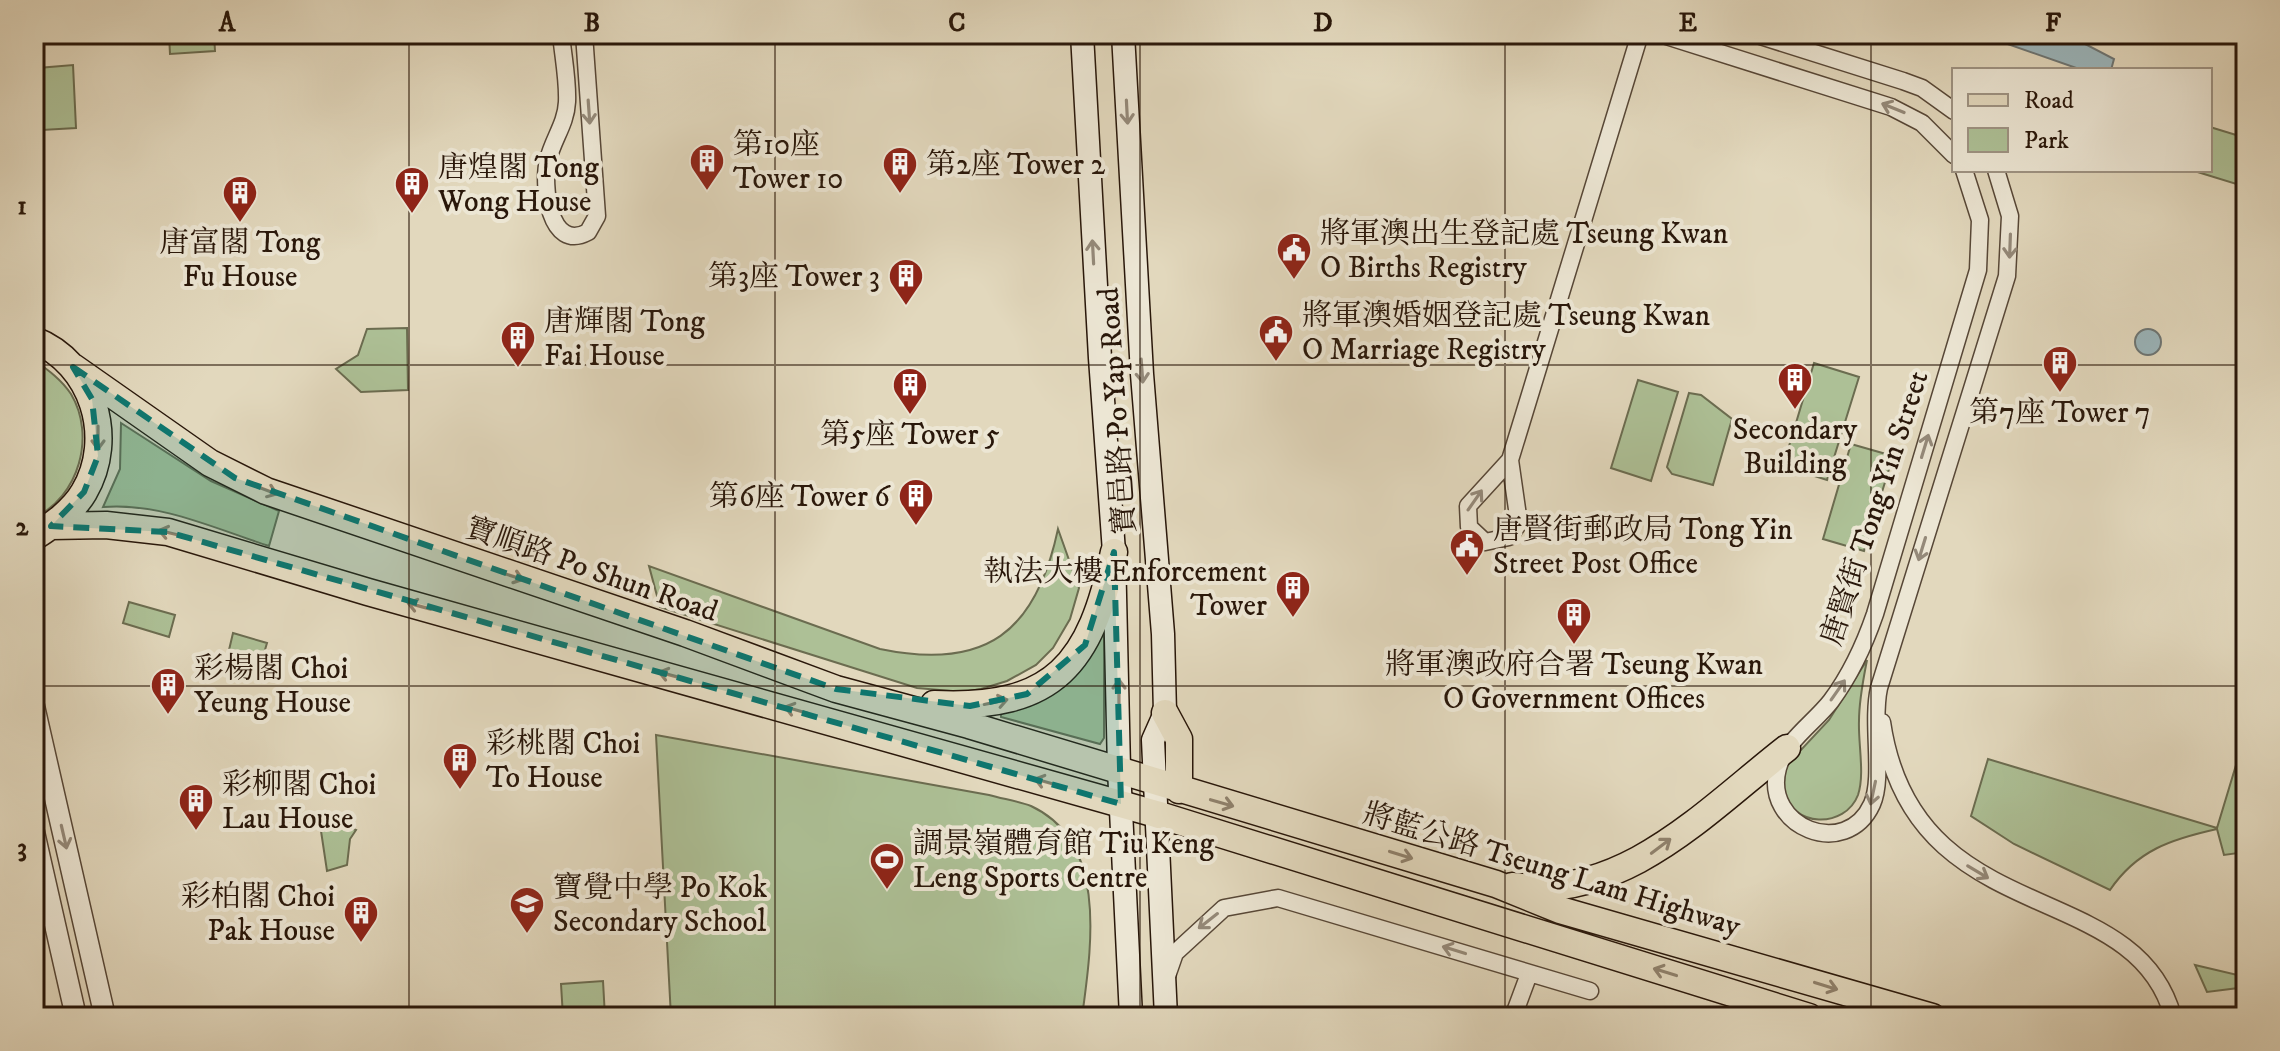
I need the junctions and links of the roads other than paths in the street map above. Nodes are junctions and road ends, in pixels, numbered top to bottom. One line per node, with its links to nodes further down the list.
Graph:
1 (561, 34): 2 (street, one-way to 1)
2 (584, 34)
3 (1082, 34): 16 (main road, 寶邑路 Po Yap Road, one-way to 3)
4 (1123, 34): 20 (main road, 寶邑路 Po Yap Road, one-way to 20)
5 (1640, 34): 14 (street)
6 (1660, 34): 9 (street, one-way to 6)
7 (1754, 34): 8 (street)
8 (1952, 110)
9 (1952, 153)
10 (1965, 172): 21 (street, 唐賢街 Tong Yin Street, one-way to 10)
11 (1997, 172): 17 (street, 唐賢街 Tong Yin Street, one-way to 17)
12 (37, 338): 13 (main road, 寶順路 Po Shun Road)
13 (73, 367): 15 (main road, one-way to 15); 18 (main road, 寶順路 Po Shun Road, one-way to 18)
14 (1510, 460): 14 (street, one-way to 14)
15 (42, 532): 24 (main road, one-way to 15)
16 (1114, 552): 18 (main road, one-way to 16); 22 (main road, 寶邑路 Po Yap Road, one-way to 16)
17 (1879, 688): 21 (street, 唐賢街 Tong Yin Street, one-way to 21); 38 (street, 唐賢街 Tong Yin Street, one-way to 38)
18 (836, 689): 22 (main road, 寶順路 Po Shun Road)
19 (34, 706): 32 (street, one-way to 32)
20 (1165, 713): 23 (main road)
21 (1787, 748): 27 (main road, one-way to 21)
22 (1119, 769): 23 (main road, 將藍公路 Tseung Lam Highway); 24 (main road, 寶邑路 Po Yap Road)
23 (1167, 786): 25 (main road); 27 (main road, 將藍公路 Tseung Lam Highway, one-way to 27)
24 (1121, 804): 25 (main road); 33 (main road, 寶邑路 Po Yap Road)
25 (1156, 814): 29 (main road); 36 (main road, one-way to 25)
26 (34, 832): 31 (street)
27 (1496, 884): 37 (main road, 將藍公路 Tseung Lam Highway, one-way to 37)
28 (1529, 974): 29 (street, one-way to 29); 30 (street); 35 (street)
29 (1163, 985): 34 (main road)
30 (1590, 991)
31 (76, 1017)
32 (105, 1017)
33 (1131, 1017)
34 (1166, 1017)
35 (1513, 1017)
36 (1809, 1017)
37 (1932, 1017)
38 (2173, 1017)

